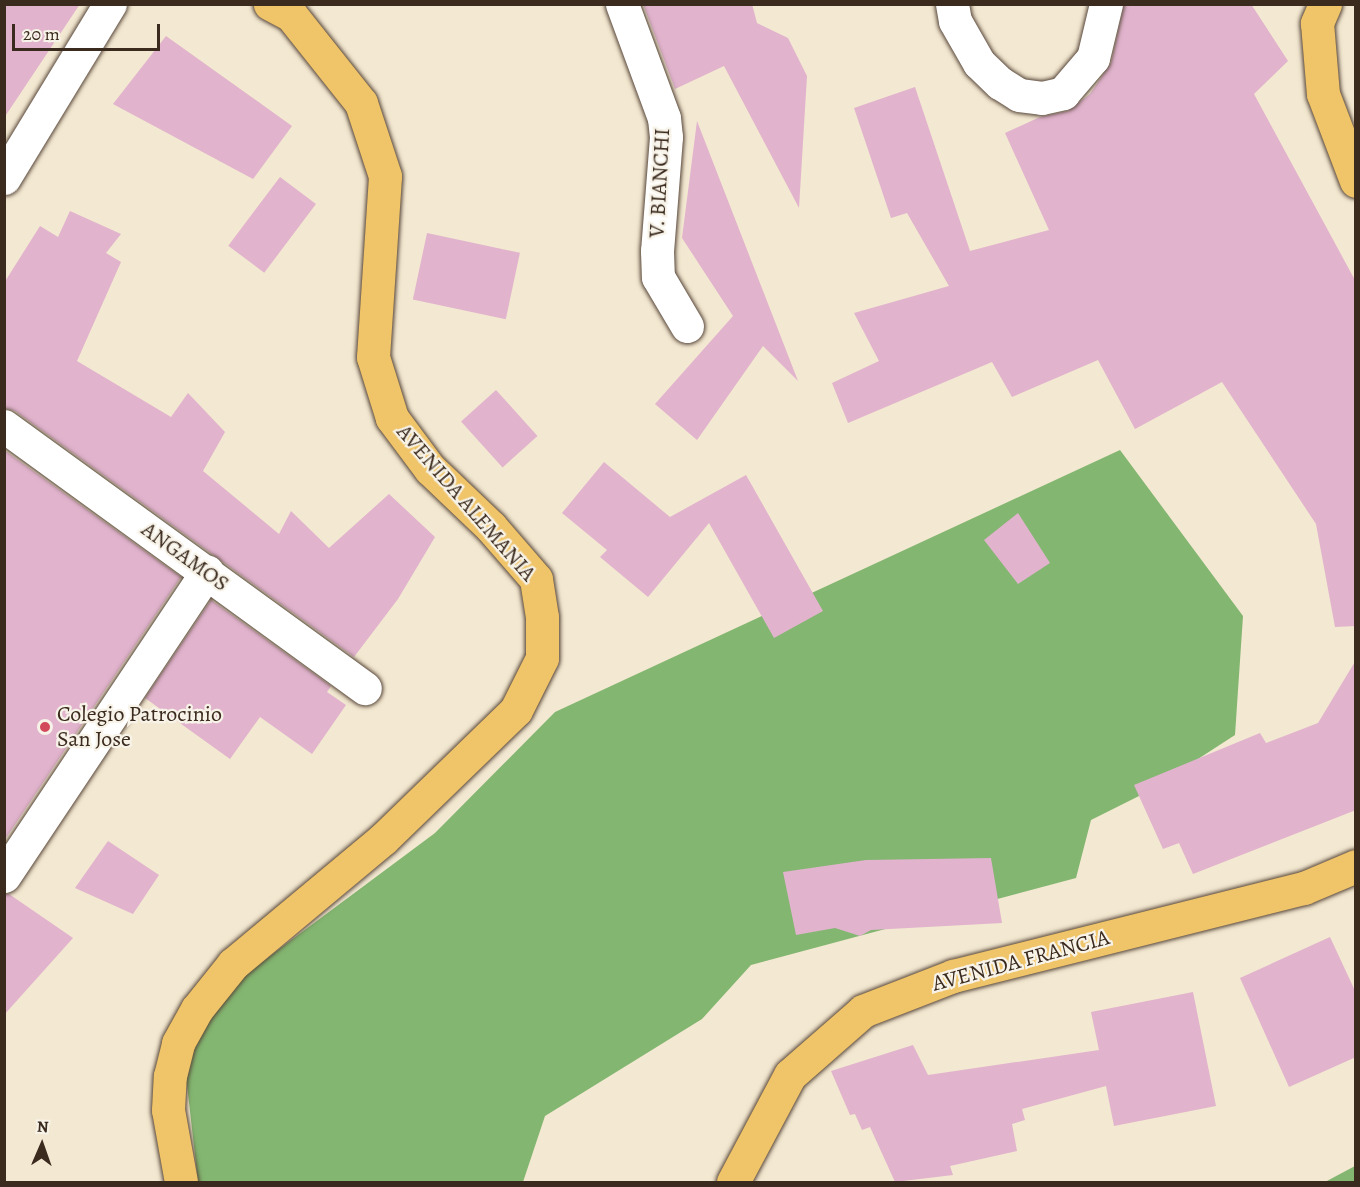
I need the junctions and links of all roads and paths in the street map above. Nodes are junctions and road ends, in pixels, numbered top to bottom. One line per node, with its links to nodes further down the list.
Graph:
1 (110, 4): 7 (street)
2 (270, 4): 15 (main road, AVENIDA ALEMANIA)
3 (622, 4): 9 (street, V. BIANCHI)
4 (952, 4): 5 (street)
5 (1106, 4)
6 (1325, 4): 8 (main road)
7 (4, 178)
8 (1356, 181)
9 (687, 327)
10 (4, 426): 11 (street, ANGAMOS)
11 (207, 572): 12 (street, ANGAMOS); 14 (street)
12 (364, 688)
13 (1356, 866): 16 (main road, AVENIDA FRANCIA)
14 (4, 876)
15 (181, 1182)
16 (733, 1182)

